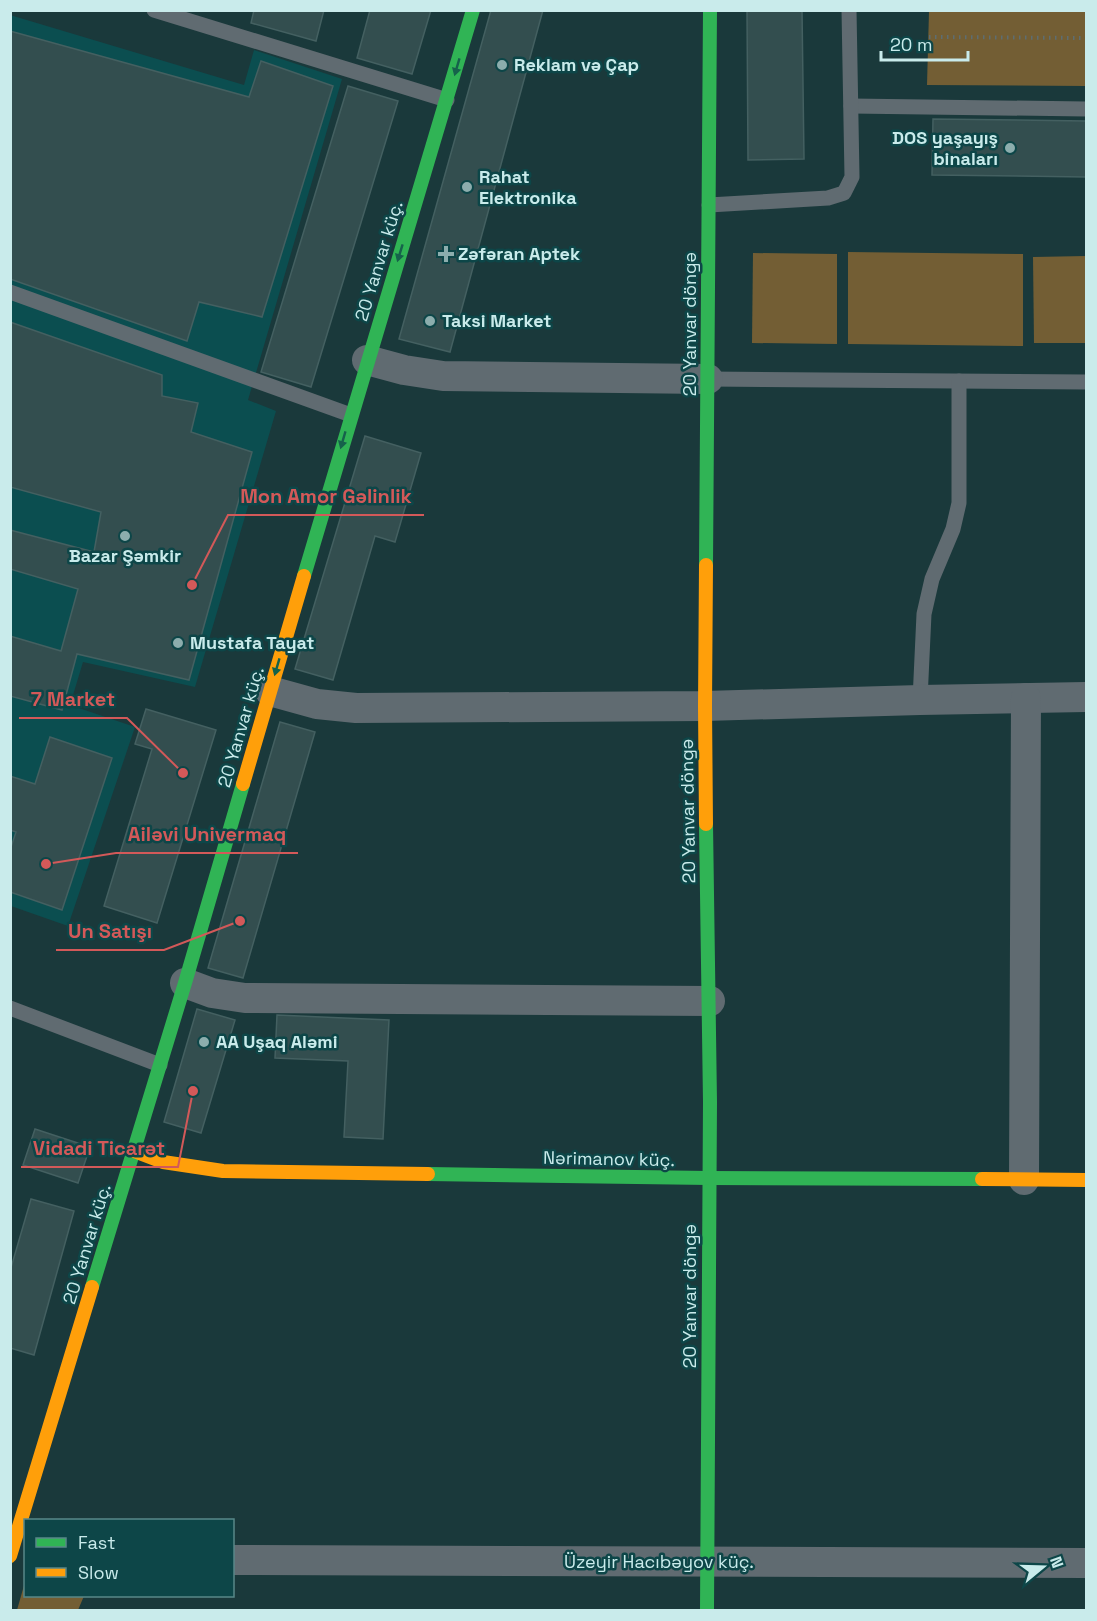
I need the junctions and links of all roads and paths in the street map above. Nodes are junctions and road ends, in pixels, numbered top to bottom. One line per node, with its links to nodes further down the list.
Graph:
1 (154, 10): 7 (lane)
2 (473, 10): 7 (street, 20 Yanvar küç., one-way to 7)
3 (710, 10): 10 (street, 20 Yanvar döngə)
4 (849, 10): 8 (lane)
5 (929, 37): 6 (path)
6 (1086, 38)
7 (447, 100): 12 (street, 20 Yanvar küç., one-way to 12)
8 (851, 106): 9 (lane); 10 (lane)
9 (1086, 109)
10 (709, 205): 13 (street, 20 Yanvar döngə)
11 (10, 292): 16 (lane)
12 (368, 360): 13 (street); 16 (street, 20 Yanvar küç.)
13 (708, 379): 14 (lane); 21 (street, 20 Yanvar döngə)
14 (959, 381): 15 (lane); 20 (lane)
15 (1086, 382)
16 (351, 415): 17 (street, 20 Yanvar küç., one-way to 17)
17 (270, 691): 21 (street); 22 (street, 20 Yanvar küç.)
18 (1086, 697): 19 (street)
19 (1026, 698): 20 (street); 28 (street)
20 (921, 700): 21 (street)
21 (705, 706): 23 (street, 20 Yanvar döngə)
22 (185, 983): 23 (street); 25 (street, 20 Yanvar küç.)
23 (710, 1001): 27 (street, 20 Yanvar döngə)
24 (10, 1008): 25 (lane)
25 (160, 1065): 26 (street, 20 Yanvar küç.)
26 (134, 1151): 27 (street, Nərimanov küç.); 30 (street, 20 Yanvar küç.)
27 (709, 1178): 28 (street, Nərimanov küç.); 34 (street, 20 Yanvar döngə)
28 (1024, 1180): 29 (street, Nərimanov küç.)
29 (1086, 1180)
30 (25, 1519)
31 (24, 1522): 32 (street, 20 Yanvar küç.)
32 (17, 1546)
33 (234, 1560): 34 (street, Üzeyir Hacıbəyov küç.)
34 (707, 1563): 35 (street, Üzeyir Hacıbəyov küç.); 36 (street, 20 Yanvar döngə)
35 (1086, 1563)
36 (707, 1611)

